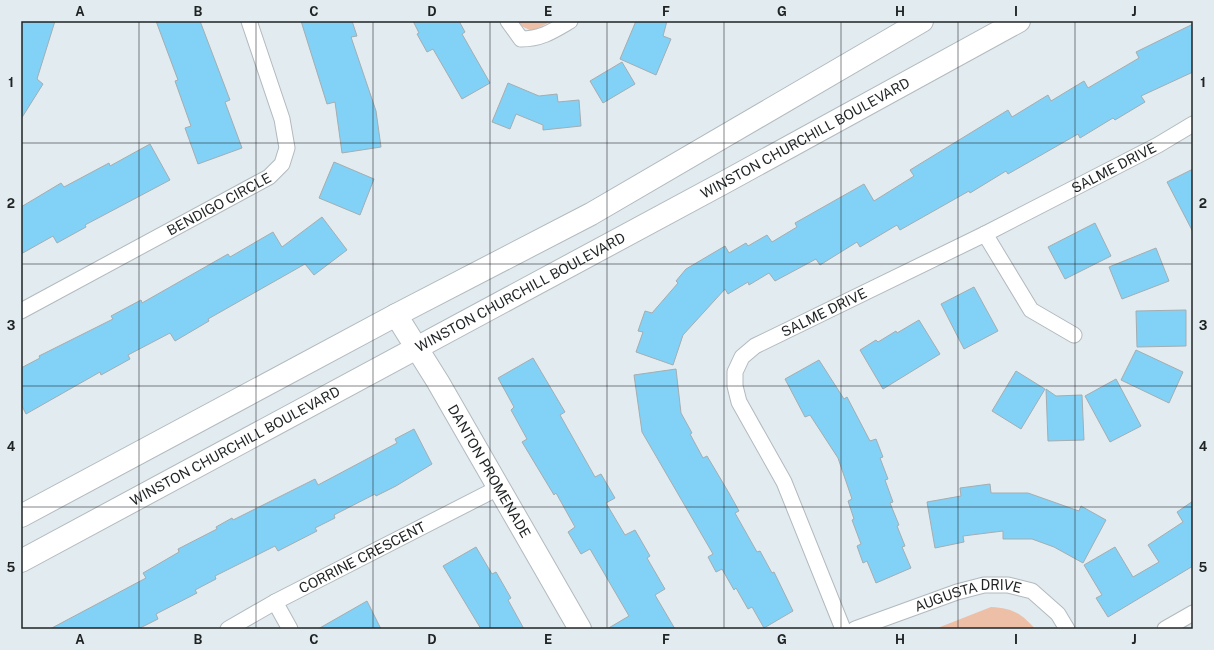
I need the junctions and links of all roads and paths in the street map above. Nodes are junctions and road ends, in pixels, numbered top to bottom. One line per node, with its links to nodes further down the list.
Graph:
1 (249, 21): 8 (street, BENDIGO CIRCLE)
2 (508, 21): 3 (street)
3 (570, 21)
4 (922, 21): 9 (main road)
5 (1019, 21): 11 (main road, WINSTON CHURCHILL BOULEVARD)
6 (1193, 124): 7 (street, SALME DRIVE)
7 (985, 234): 10 (street); 20 (street, SALME DRIVE)
8 (21, 312)
9 (396, 315): 11 (main road, DANTON PROMENADE); 13 (main road)
10 (1074, 335)
11 (417, 348): 12 (main road, DANTON PROMENADE); 14 (main road, WINSTON CHURCHILL BOULEVARD)
12 (498, 488): 15 (street, CORRINE CRESCENT); 19 (main road, DANTON PROMENADE)
13 (21, 516)
14 (21, 561)
15 (275, 602): 17 (street, CORRINE CRESCENT); 18 (street)
16 (1193, 613): 23 (street)
17 (228, 629)
18 (290, 629)
19 (580, 629)
20 (843, 629)
21 (856, 629): 22 (street, AUGUSTA DRIVE)
22 (1067, 629)
23 (1165, 629)

